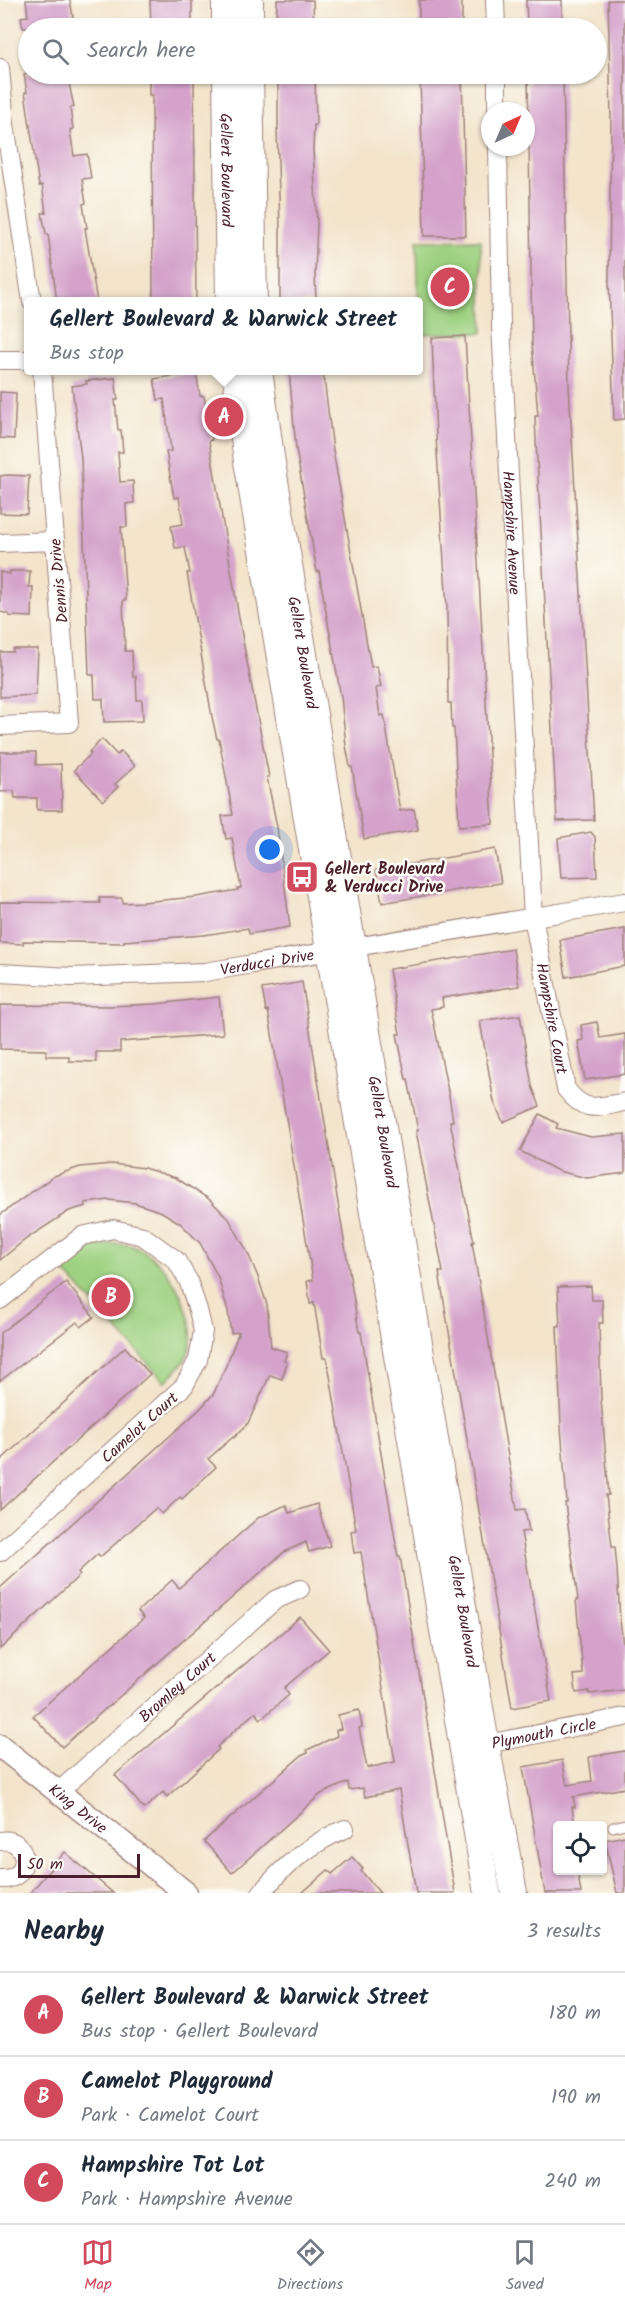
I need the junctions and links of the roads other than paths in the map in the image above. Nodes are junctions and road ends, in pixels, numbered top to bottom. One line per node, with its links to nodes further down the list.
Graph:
1 (225, 0): 4 (main road)
2 (249, 0): 5 (main road)
3 (495, 0): 6 (street)
4 (225, 18)
5 (250, 18)
6 (496, 18)
7 (0, 68): 13 (street)
8 (226, 84): 14 (main road, Gellert Boulevard)
9 (250, 84): 15 (main road, Gellert Boulevard)
10 (497, 84): 11 (street)
11 (497, 102)
12 (498, 156): 25 (street, Hampshire Avenue)
13 (31, 297)
14 (229, 297)
15 (254, 297)
16 (0, 360): 17 (street)
17 (24, 360)
18 (42, 375): 21 (street, Dennis Drive)
19 (236, 375): 26 (main road, Gellert Boulevard)
20 (261, 375): 26 (main road, Gellert Boulevard)
21 (55, 541): 22 (street); 23 (street, Dennis Drive)
22 (0, 543)
23 (0, 726)
24 (625, 902): 25 (street, Verducci Drive)
25 (533, 917): 26 (street, Verducci Drive); 28 (street, Hampshire Court)
26 (342, 949): 27 (street, Verducci Drive); 34 (main road, Gellert Boulevard)
27 (0, 973)
28 (625, 1102)
29 (0, 1300): 30 (street, Camelot Court)
30 (0, 1552)
31 (300, 1589): 35 (street, Bromley Court)
32 (625, 1717): 34 (street, Plymouth Circle)
33 (0, 1746): 35 (street, King Drive)
34 (474, 1746): 43 (main road, Gellert Boulevard); 44 (main road, Gellert Boulevard)
35 (58, 1792): 41 (street, King Drive)
36 (625, 1824): 37 (lane)
37 (613, 1827)
38 (345, 1829): 42 (street)
39 (0, 1841): 40 (street)
40 (0, 1879)
41 (186, 1893)
42 (261, 1893)
43 (487, 1893)
44 (514, 1893)

